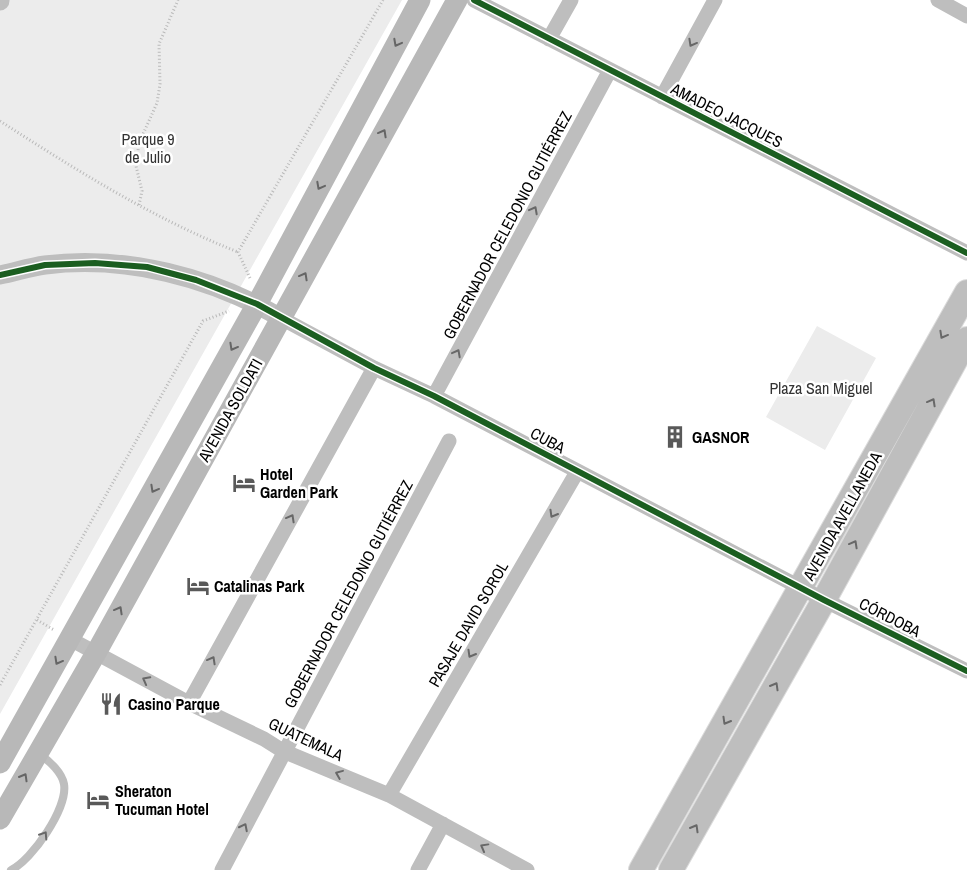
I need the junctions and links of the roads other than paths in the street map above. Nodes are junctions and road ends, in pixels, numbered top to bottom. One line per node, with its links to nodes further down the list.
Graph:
1 (420, 0): 14 (main road, AVENIDA SOLDATI, one-way to 14)
2 (457, 0): 15 (main road, AVENIDA SOLDATI, one-way to 2)
3 (474, 0): 8 (street, AMADEO JACQUES)
4 (571, 0): 8 (street)
5 (715, 0): 10 (street, one-way to 10)
6 (938, 0): 7 (street)
7 (967, 16)
8 (549, 39): 9 (street, AMADEO JACQUES)
9 (610, 70): 10 (street, AMADEO JACQUES); 18 (street, GOBERNADOR CELEDONIO GUTIÉRREZ, one-way to 9)
10 (662, 97): 11 (street, AMADEO JACQUES)
11 (967, 253)
12 (0, 275): 14 (street)
13 (967, 292): 21 (main road, AVENIDA AVELLANEDA, one-way to 21)
14 (249, 301): 15 (street); 23 (main road, AVENIDA SOLDATI, one-way to 23)
15 (280, 318): 17 (street, CUBA); 24 (main road, AVENIDA SOLDATI, one-way to 15)
16 (967, 339): 22 (main road, AVENIDA AVELLANEDA, one-way to 16)
17 (374, 368): 18 (street, CUBA); 26 (street, one-way to 17)
18 (434, 396): 20 (street, CUBA)
19 (449, 441): 27 (street, GOBERNADOR CELEDONIO GUTIÉRREZ)
20 (577, 472): 21 (street, CUBA); 30 (street, PASAJE DAVID SOROL, one-way to 30)
21 (802, 588): 22 (street, CÓRDOBA); 37 (main road, AVENIDA AVELLANEDA, one-way to 37)
22 (824, 600): 25 (street, CÓRDOBA); 38 (main road, AVENIDA AVELLANEDA, one-way to 22)
23 (70, 639): 24 (street, GUATEMALA); 29 (main road, AVENIDA SOLDATI, one-way to 29)
24 (96, 653): 26 (street, GUATEMALA, one-way to 24); 28 (main road, AVENIDA SOLDATI)
25 (967, 671)
26 (189, 703): 27 (street, GUATEMALA)
27 (283, 751): 30 (street, GUATEMALA, one-way to 27); 34 (street, GOBERNADOR CELEDONIO GUTIÉRREZ, one-way to 27)
28 (37, 754): 31 (main road, AVENIDA SOLDATI, one-way to 28); 33 (lane, one-way to 28)
29 (0, 762)
30 (389, 795): 32 (street, GUATEMALA)
31 (0, 819)
32 (443, 824): 35 (street); 36 (street, GUATEMALA, one-way to 32)
33 (11, 870)
34 (222, 870)
35 (418, 870)
36 (527, 870)
37 (641, 870)
38 (670, 870)

